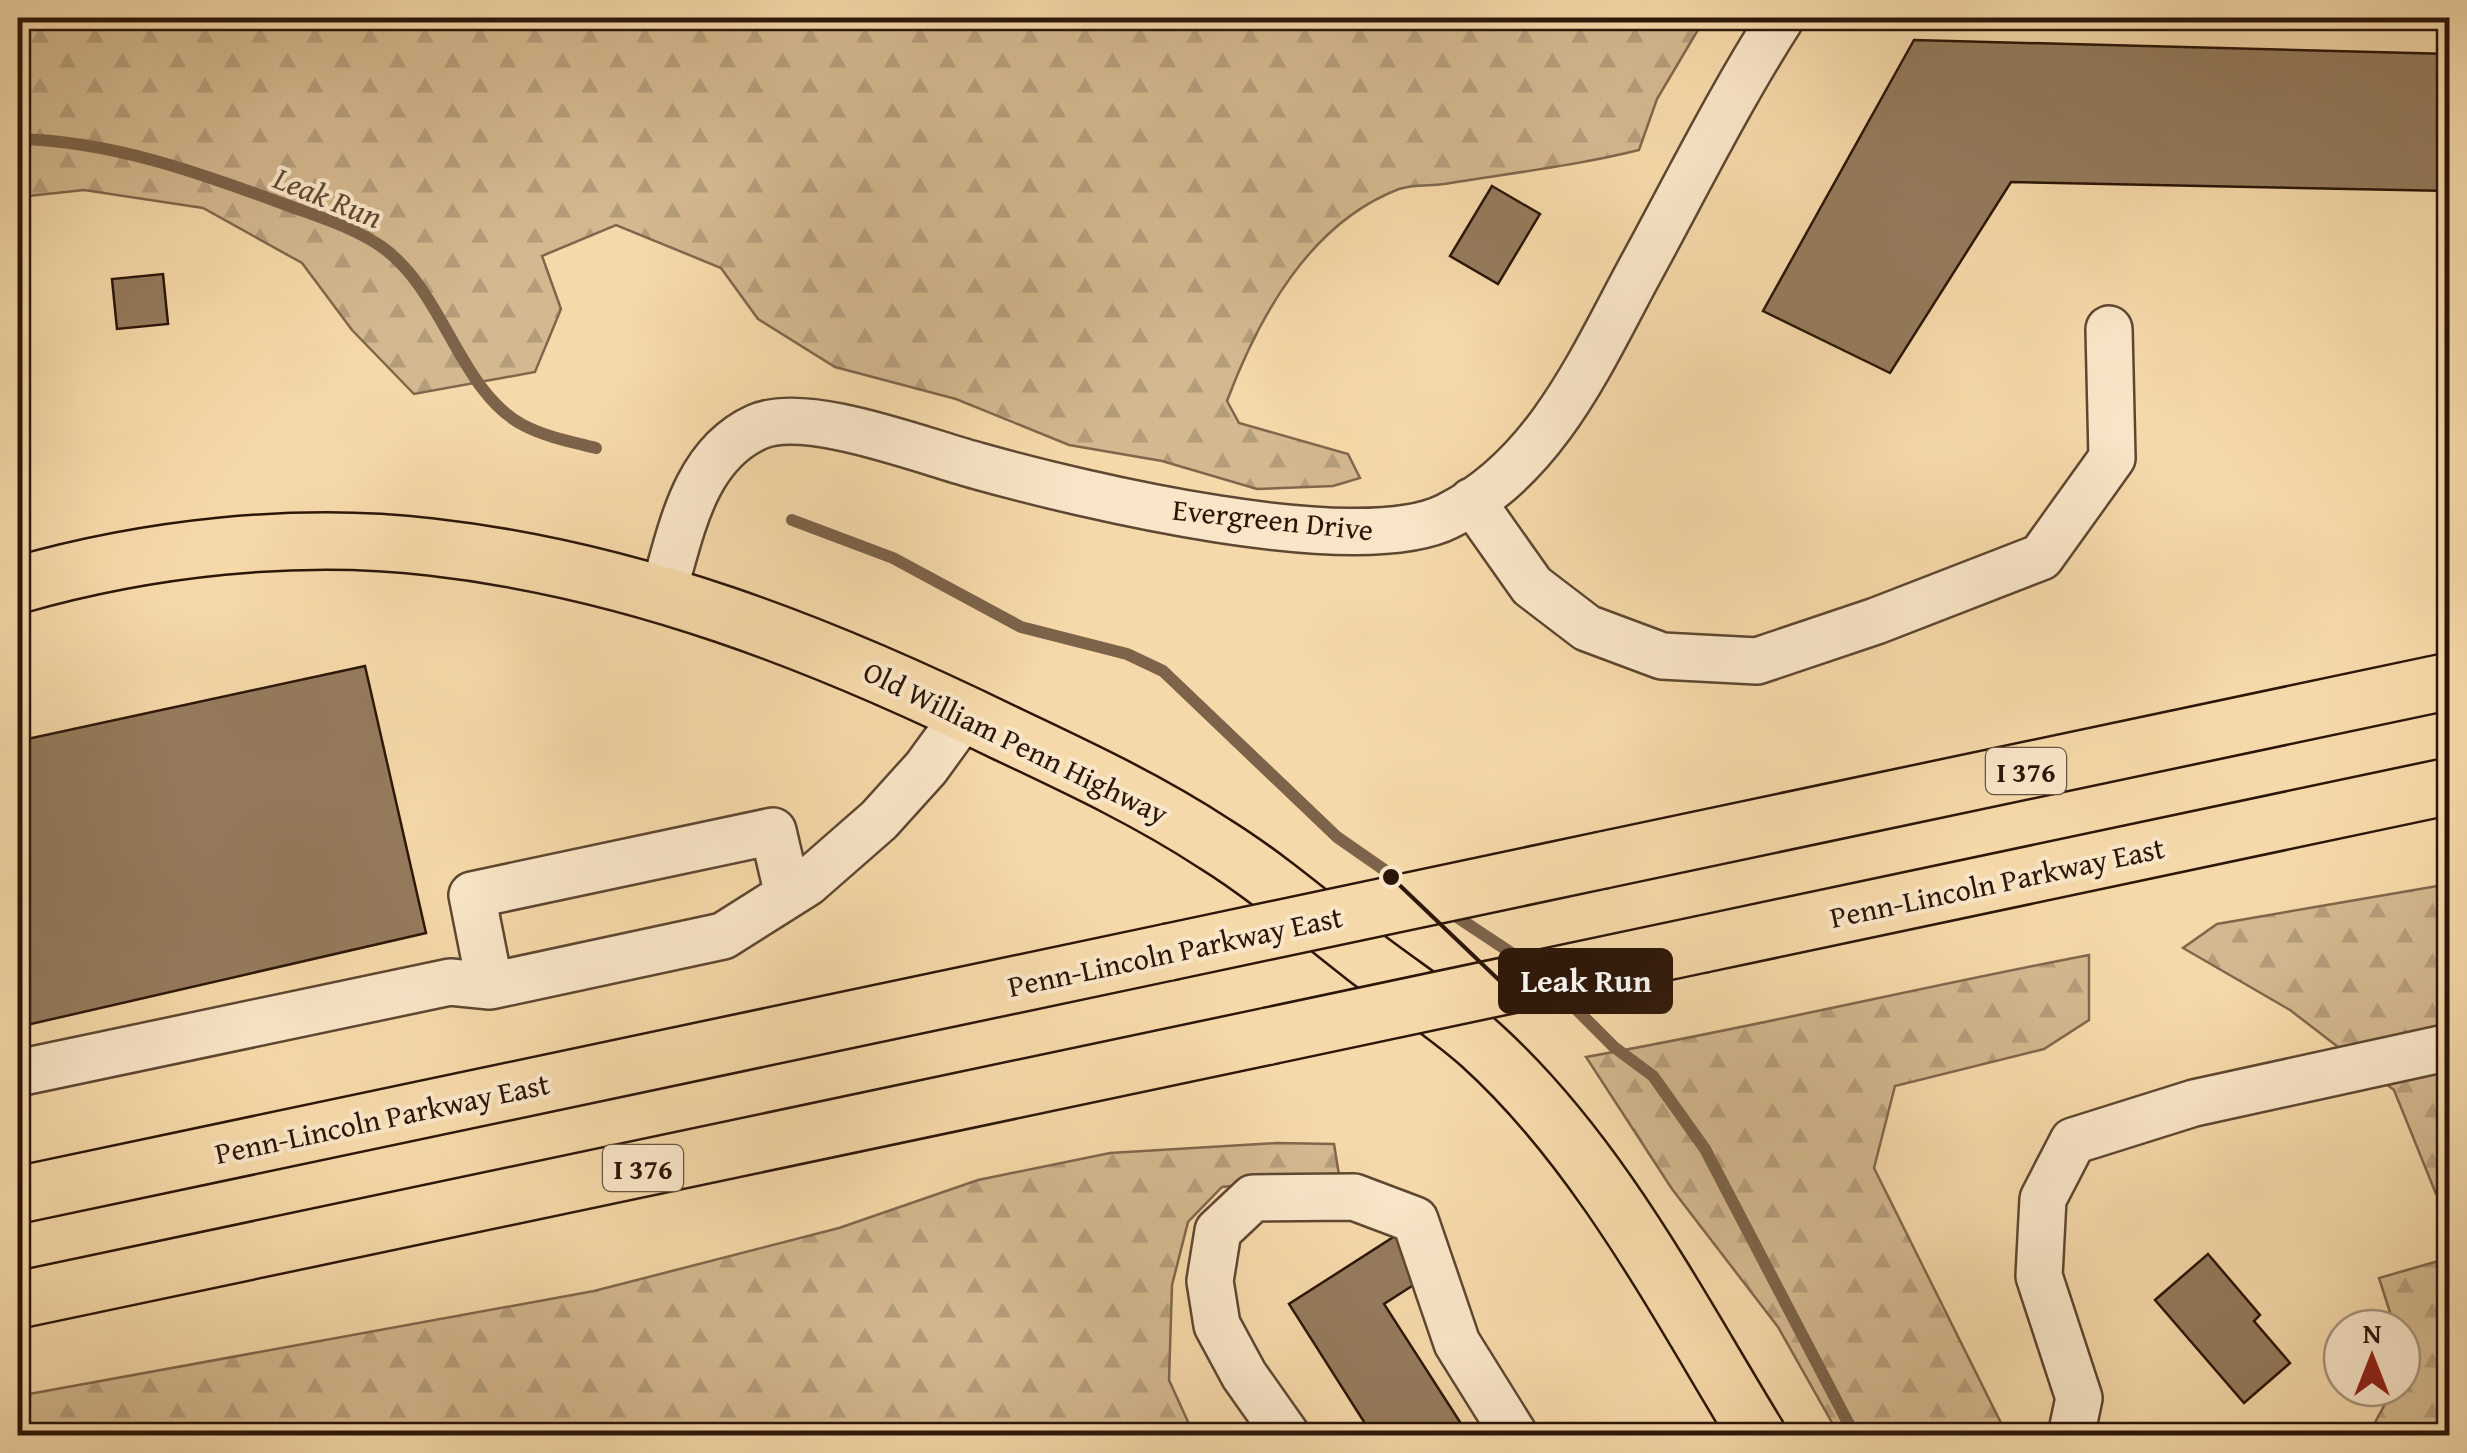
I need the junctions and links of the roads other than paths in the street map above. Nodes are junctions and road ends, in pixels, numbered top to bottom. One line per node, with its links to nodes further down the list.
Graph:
1 (1781, 18): 3 (street, Evergreen Drive)
2 (2109, 329): 3 (street)
3 (1472, 502): 5 (street, Evergreen Drive)
4 (18, 585): 5 (main road, Old William Penn Highway)
5 (663, 593): 7 (main road, Old William Penn Highway)
6 (2450, 682): 13 (main road, Penn-Lincoln Parkway East / I 376, bridge)
7 (966, 714): 9 (street); 17 (main road, Old William Penn Highway)
8 (2450, 786): 14 (main road, Penn-Lincoln Parkway East / I 376, bridge)
9 (788, 895): 10 (street); 10 (street)
10 (490, 986): 12 (street)
11 (2450, 1047): 18 (street)
12 (18, 1073)
13 (18, 1196)
14 (18, 1300)
15 (1287, 1436): 16 (street)
16 (1515, 1436)
17 (1758, 1436)
18 (2071, 1436)

